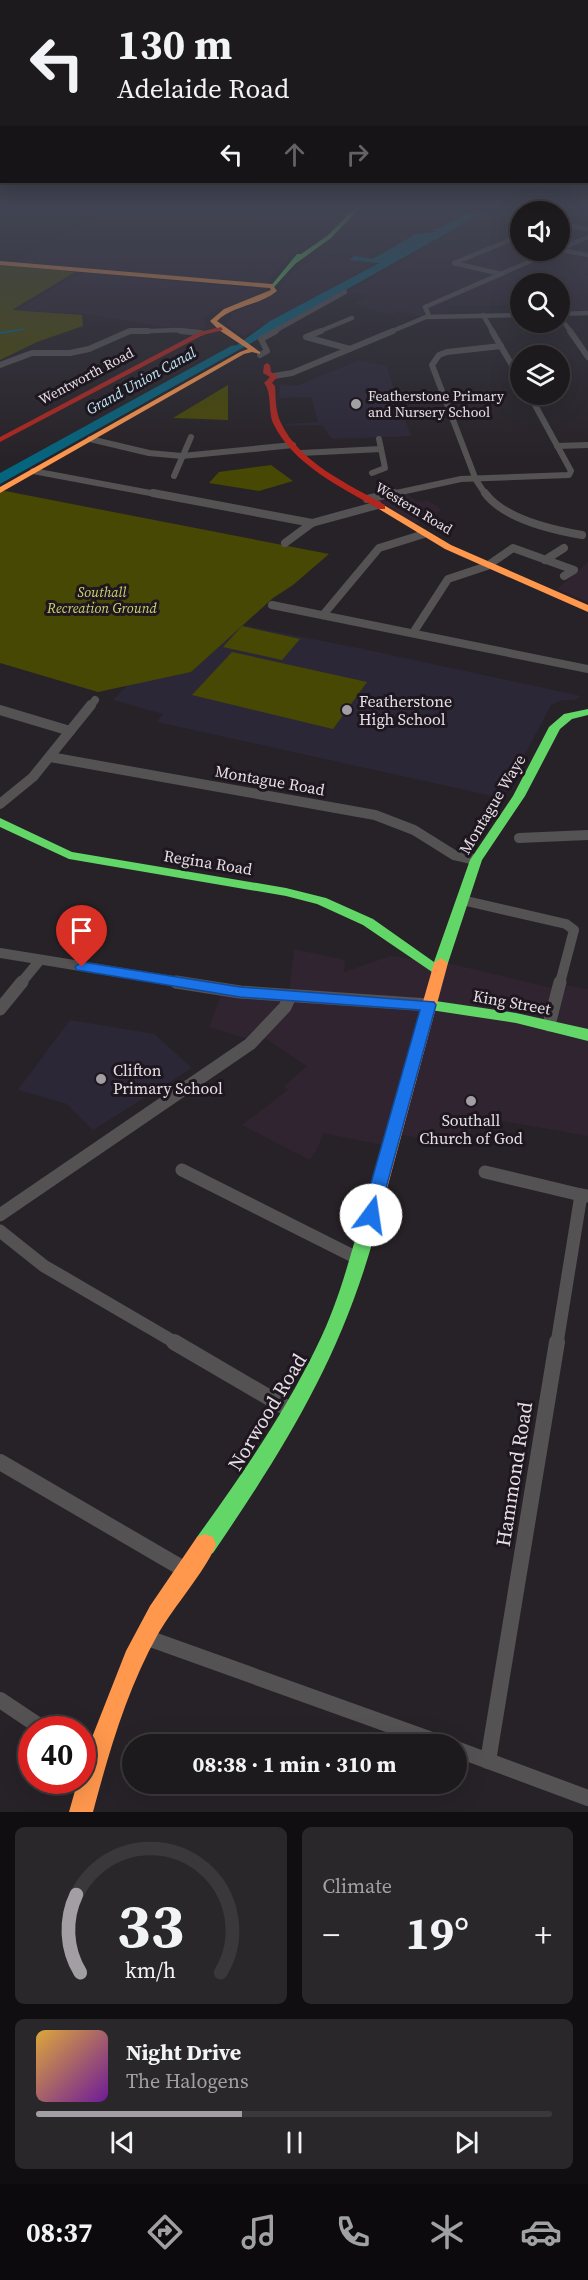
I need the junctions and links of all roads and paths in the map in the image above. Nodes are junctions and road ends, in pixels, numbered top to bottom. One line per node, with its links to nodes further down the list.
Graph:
1 (273, 292): 12 (street)
2 (345, 292): 18 (street)
3 (460, 292): 4 (street)
4 (435, 302): 9 (street); 10 (street)
5 (588, 313): 8 (street)
6 (483, 315): 7 (street); 10 (street); 15 (street)
7 (510, 315)
8 (570, 315)
9 (429, 316): 10 (street); 16 (street)
10 (439, 316)
11 (352, 318): 16 (street)
12 (221, 330): 14 (street, Wentworth Road); 18 (street)
13 (570, 331): 17 (street)
14 (201, 333): 20 (street); 25 (street, Wentworth Road)
15 (501, 346): 19 (street); 34 (street)
16 (350, 349): 18 (street)
17 (588, 357)
18 (259, 360): 23 (street); 28 (street, Western Road)
19 (510, 362)
20 (0, 365)
21 (535, 405): 27 (street)
22 (191, 437): 30 (street)
23 (90, 439): 30 (street); 31 (street)
24 (379, 439): 29 (street)
25 (0, 440)
26 (588, 445): 27 (street)
27 (557, 446): 34 (street)
28 (297, 449): 29 (street); 30 (street); 36 (street, Western Road)
29 (381, 449): 32 (street)
30 (182, 456): 33 (street)
31 (33, 471): 35 (street); 37 (street)
32 (372, 473)
33 (174, 476)
34 (477, 478): 36 (street); 39 (street)
35 (0, 490)
36 (373, 502): 37 (street); 38 (street, Western Road)
37 (312, 523): 40 (street)
38 (424, 534): 43 (street, Western Road); 47 (street)
39 (586, 534)
40 (285, 543)
41 (564, 548): 42 (street)
42 (545, 560): 43 (street); 44 (street)
43 (487, 566): 46 (street, Western Road); 48 (street)
44 (564, 576)
45 (272, 605): 47 (street)
46 (588, 609)
47 (323, 615): 48 (street)
48 (413, 633): 49 (street)
49 (588, 669)
50 (95, 700): 53 (street)
51 (0, 710): 53 (street)
52 (588, 712): 59 (street, Montague Waye)
53 (70, 731): 54 (street)
54 (50, 757): 55 (street); 59 (street, Montague Road)
55 (0, 804)
56 (0, 822): 61 (street, Regina Road)
57 (588, 835): 58 (street)
58 (519, 838)
59 (476, 860): 60 (street, Montague Waye)
60 (462, 900): 62 (street, Montague Waye); 69 (street)
61 (405, 949): 62 (street); 65 (street, Regina Road)
62 (445, 950): 65 (street, Montague Waye)
63 (0, 953): 64 (street)
64 (40, 960): 66 (street); 68 (street)
65 (438, 971): 67 (street, Montague Waye)
66 (290, 996): 67 (street); 74 (street)
67 (429, 1005): 69 (street, King Street); 76 (street, Norwood Road)
68 (0, 1009)
69 (549, 1024): 70 (street, King Street)
70 (588, 1035)
71 (182, 1170): 76 (street)
72 (485, 1172): 73 (street, Hammond Road)
73 (585, 1196): 86 (street, Hammond Road)
74 (0, 1215)
75 (0, 1232): 77 (street)
76 (359, 1259): 77 (street, Norwood Road)
77 (292, 1411): 79 (street, Norwood Road)
78 (0, 1462): 79 (street)
79 (187, 1571): 80 (street, Norwood Road)
80 (145, 1637): 83 (street); 84 (street, Norwood Road)
81 (0, 1700): 82 (street)
82 (24, 1716)
83 (415, 1734)
84 (96, 1742)
85 (467, 1753): 86 (street)
86 (488, 1761): 88 (street)
87 (83, 1794): 89 (street, Norwood Road)
88 (588, 1798)
89 (81, 1812)

